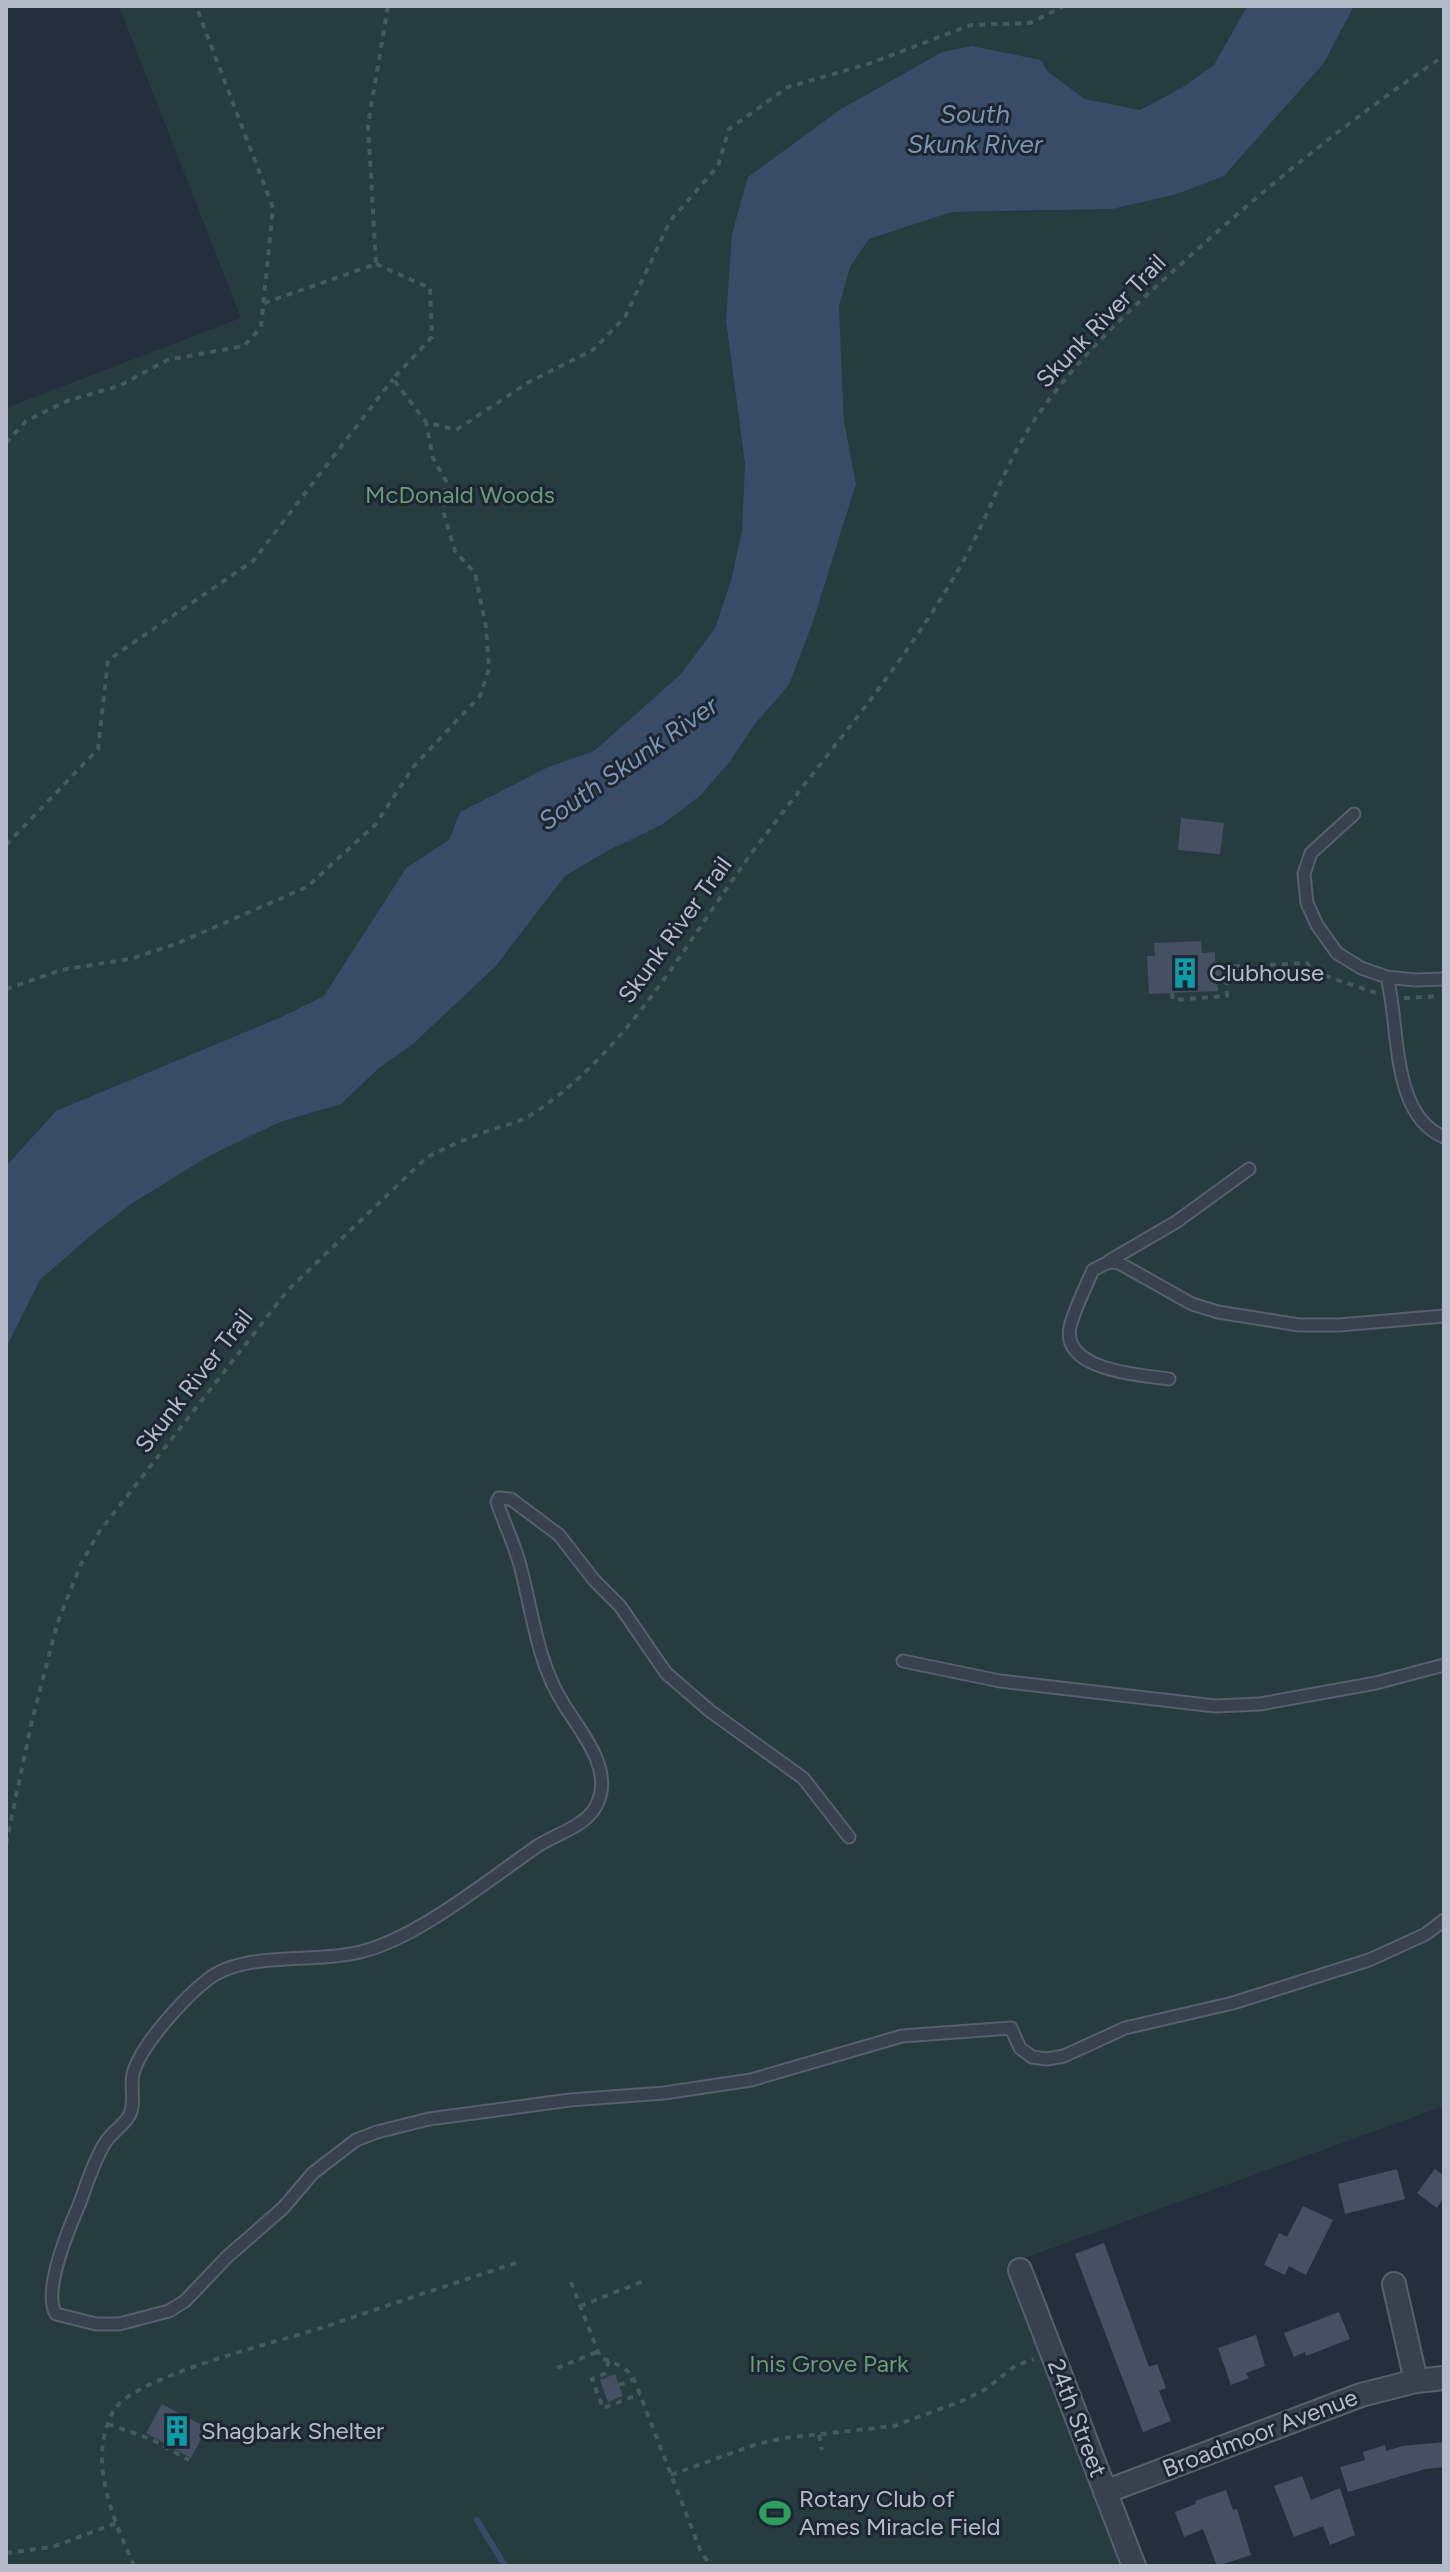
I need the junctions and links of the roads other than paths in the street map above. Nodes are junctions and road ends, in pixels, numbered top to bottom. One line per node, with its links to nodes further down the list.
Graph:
1 (1354, 814): 2 (lane)
2 (1387, 977): 3 (lane); 4 (lane)
3 (1444, 979)
4 (1441, 1137)
5 (1249, 1169): 6 (lane)
6 (1109, 1262): 7 (lane); 8 (lane)
7 (1444, 1316)
8 (1169, 1379)
9 (903, 1661): 10 (lane)
10 (1444, 1665)
11 (849, 1837): 12 (lane)
12 (1444, 1920)
13 (1020, 2270): 17 (street, 24th Street)
14 (1394, 2284): 16 (street)
15 (1444, 2378): 16 (street, Broadmoor Avenue)
16 (1416, 2381): 17 (street, Broadmoor Avenue)
17 (1105, 2492): 18 (street, 24th Street)
18 (1134, 2566)

